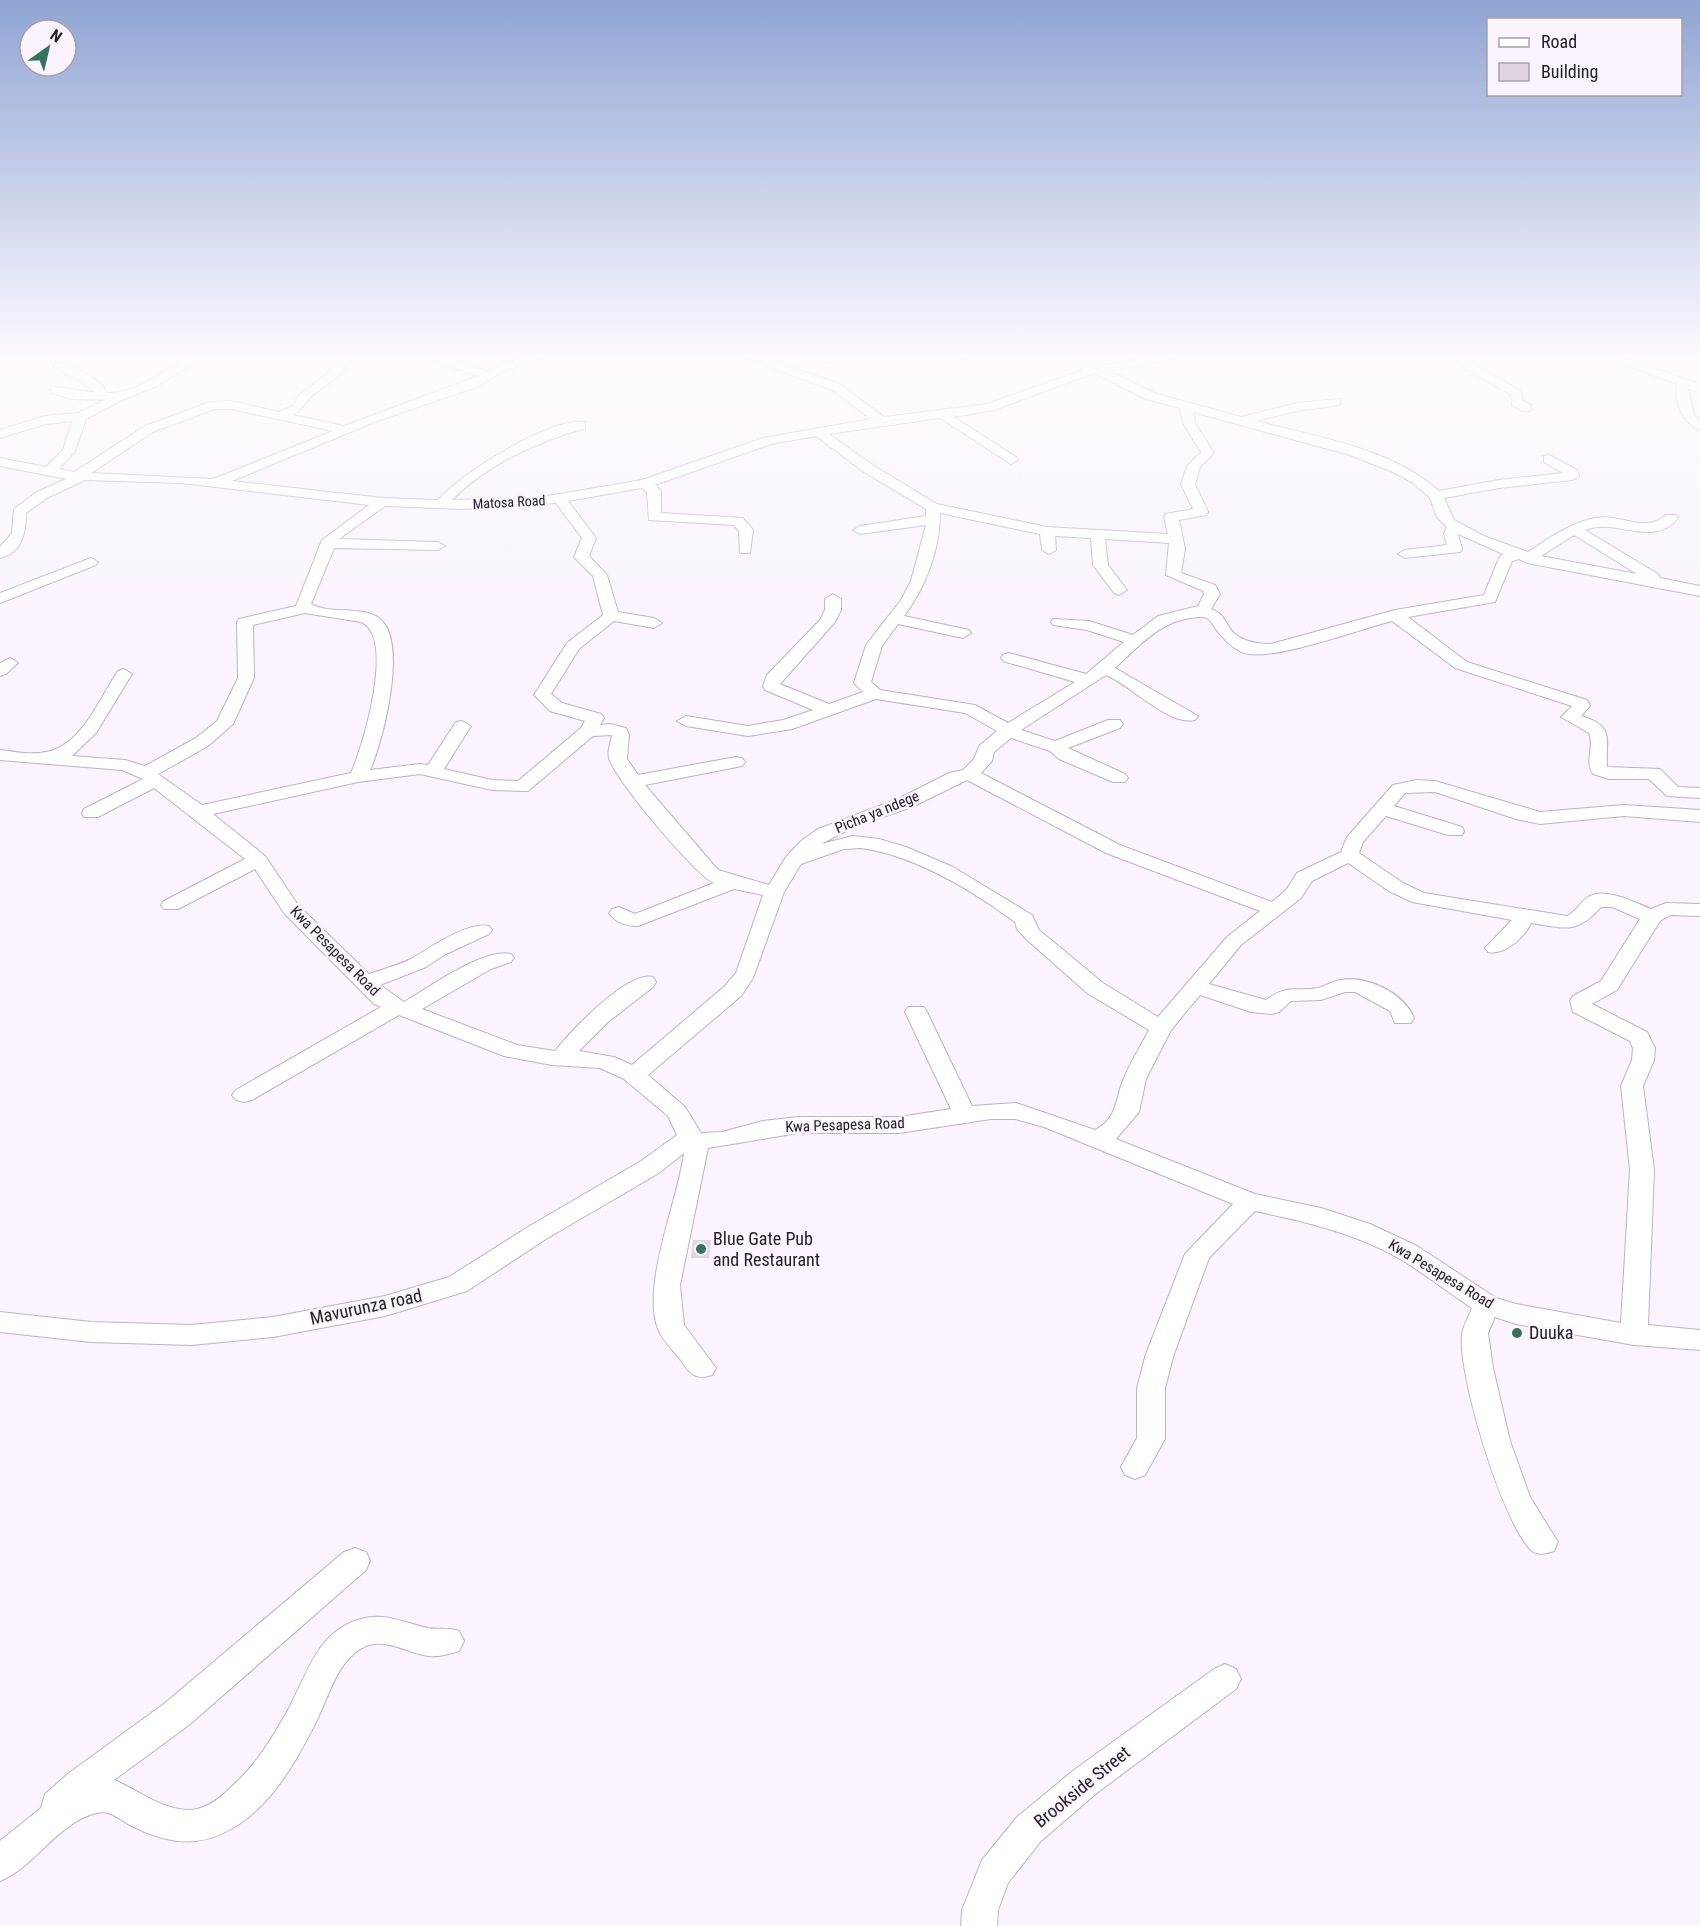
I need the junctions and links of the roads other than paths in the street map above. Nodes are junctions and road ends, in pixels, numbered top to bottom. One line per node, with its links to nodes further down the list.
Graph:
1 (71, 446): 13 (street)
2 (124, 446): 14 (street)
3 (306, 446): 15 (street)
4 (520, 446): 20 (street)
5 (752, 446): 16 (street, Matosa Road)
6 (840, 446): 23 (street)
7 (990, 446): 11 (street)
8 (1204, 446): 30 (street)
9 (1331, 446): 17 (street)
10 (1549, 459): 17 (street)
11 (1011, 460)
12 (0, 462): 13 (street, Matosa Road)
13 (49, 471): 14 (street, Matosa Road)
14 (79, 476): 15 (street, Matosa Road); 21 (street)
15 (214, 483): 19 (street, Matosa Road)
16 (645, 484): 18 (street, Matosa Road); 35 (street)
17 (1436, 496): 25 (street)
18 (560, 499): 20 (street, Matosa Road); 49 (street)
19 (382, 502): 20 (street, Matosa Road); 31 (street)
20 (441, 505)
21 (19, 512): 22 (street); 37 (street)
22 (0, 513)
23 (932, 514): 26 (street); 27 (street); 50 (street)
24 (1671, 518): 28 (street)
25 (1454, 526): 32 (street); 34 (street)
26 (860, 531)
27 (1047, 531): 29 (street); 36 (street)
28 (1577, 531): 39 (street); 41 (street)
29 (1098, 534): 30 (street); 42 (street)
30 (1174, 538): 47 (street)
31 (327, 543): 33 (street); 46 (street)
32 (1495, 545): 34 (street); 39 (street)
33 (438, 546)
34 (1455, 549): 38 (street)
35 (745, 550)
36 (1049, 550)
37 (0, 554)
38 (1405, 555)
39 (1521, 557): 41 (street); 48 (street)
40 (91, 562): 44 (street)
41 (1658, 580): 43 (street)
42 (1119, 590)
43 (1700, 591)
44 (0, 598)
45 (833, 599): 60 (street)
46 (305, 608): 72 (street); 74 (street)
47 (1202, 611): 48 (street); 54 (street)
48 (1395, 615): 77 (street)
49 (612, 616): 52 (street); 65 (street)
50 (895, 619): 53 (street); 59 (street)
51 (1059, 622): 54 (street)
52 (654, 623)
53 (963, 633)
54 (1134, 640): 56 (street)
55 (1009, 658): 58 (street)
56 (1104, 669): 58 (street); 61 (street)
57 (124, 674): 69 (street)
58 (1087, 680): 66 (street)
59 (875, 694): 60 (street); 66 (street)
60 (831, 711): 62 (street)
61 (1189, 716)
62 (686, 721)
63 (1114, 724): 67 (street)
64 (462, 726): 71 (street)
65 (588, 731): 71 (street); 76 (street)
66 (1008, 731): 67 (street); 73 (street)
67 (1056, 747): 75 (street)
68 (0, 755): 69 (street, Kwa Pesapesa Road)
69 (48, 759): 72 (street, Kwa Pesapesa Road)
70 (736, 762): 76 (street)
71 (434, 771): 74 (street)
72 (150, 776): 79 (street, Kwa Pesapesa Road); 80 (street)
73 (962, 776): 85 (street, Picha ya ndege); 89 (street)
74 (358, 777): 79 (street)
75 (1119, 778)
76 (632, 782): 86 (street)
77 (1700, 793)
78 (1383, 809): 81 (street); 82 (street); 83 (street)
79 (196, 812): 84 (street, Kwa Pesapesa Road)
80 (91, 813)
81 (1700, 816)
82 (1455, 831)
83 (1349, 855): 89 (street); 93 (street)
84 (258, 860): 88 (street); 97 (street, Kwa Pesapesa Road)
85 (793, 861): 87 (street, Picha ya ndege); 103 (street)
86 (734, 882): 87 (street); 91 (street)
87 (774, 892): 105 (street, Picha ya ndege)
88 (171, 905)
89 (1273, 909): 99 (street)
90 (1700, 910): 92 (street)
91 (619, 913)
92 (1652, 917): 93 (street); 113 (street)
93 (1523, 918): 95 (street)
94 (482, 930): 97 (street)
95 (1495, 948)
96 (504, 958): 100 (street)
97 (366, 982): 100 (street, Kwa Pesapesa Road)
98 (645, 982): 104 (street)
99 (1196, 987): 102 (street); 103 (street)
100 (401, 1008): 104 (street, Kwa Pesapesa Road); 106 (street)
101 (916, 1012): 107 (street)
102 (1404, 1018)
103 (1161, 1028): 109 (street)
104 (561, 1058): 105 (street, Kwa Pesapesa Road)
105 (632, 1074): 108 (street, Kwa Pesapesa Road)
106 (244, 1095)
107 (965, 1115): 108 (street, Kwa Pesapesa Road); 109 (street, Kwa Pesapesa Road)
108 (693, 1139): 112 (street, Mavurunza road); 115 (street)
109 (1097, 1139): 110 (street, Kwa Pesapesa Road)
110 (1250, 1201): 111 (street, Kwa Pesapesa Road); 116 (street)
111 (1487, 1305): 113 (street, Kwa Pesapesa Road); 117 (street)
112 (0, 1322)
113 (1634, 1335): 114 (street, Kwa Pesapesa Road)
114 (1700, 1341)
115 (702, 1368)
116 (1135, 1467)
117 (1543, 1542)
118 (355, 1561): 121 (street)
119 (448, 1641): 121 (street)
120 (1225, 1679): 123 (street, Brookside Street)
121 (30, 1836): 122 (street)
122 (0, 1864)
123 (979, 1926)

